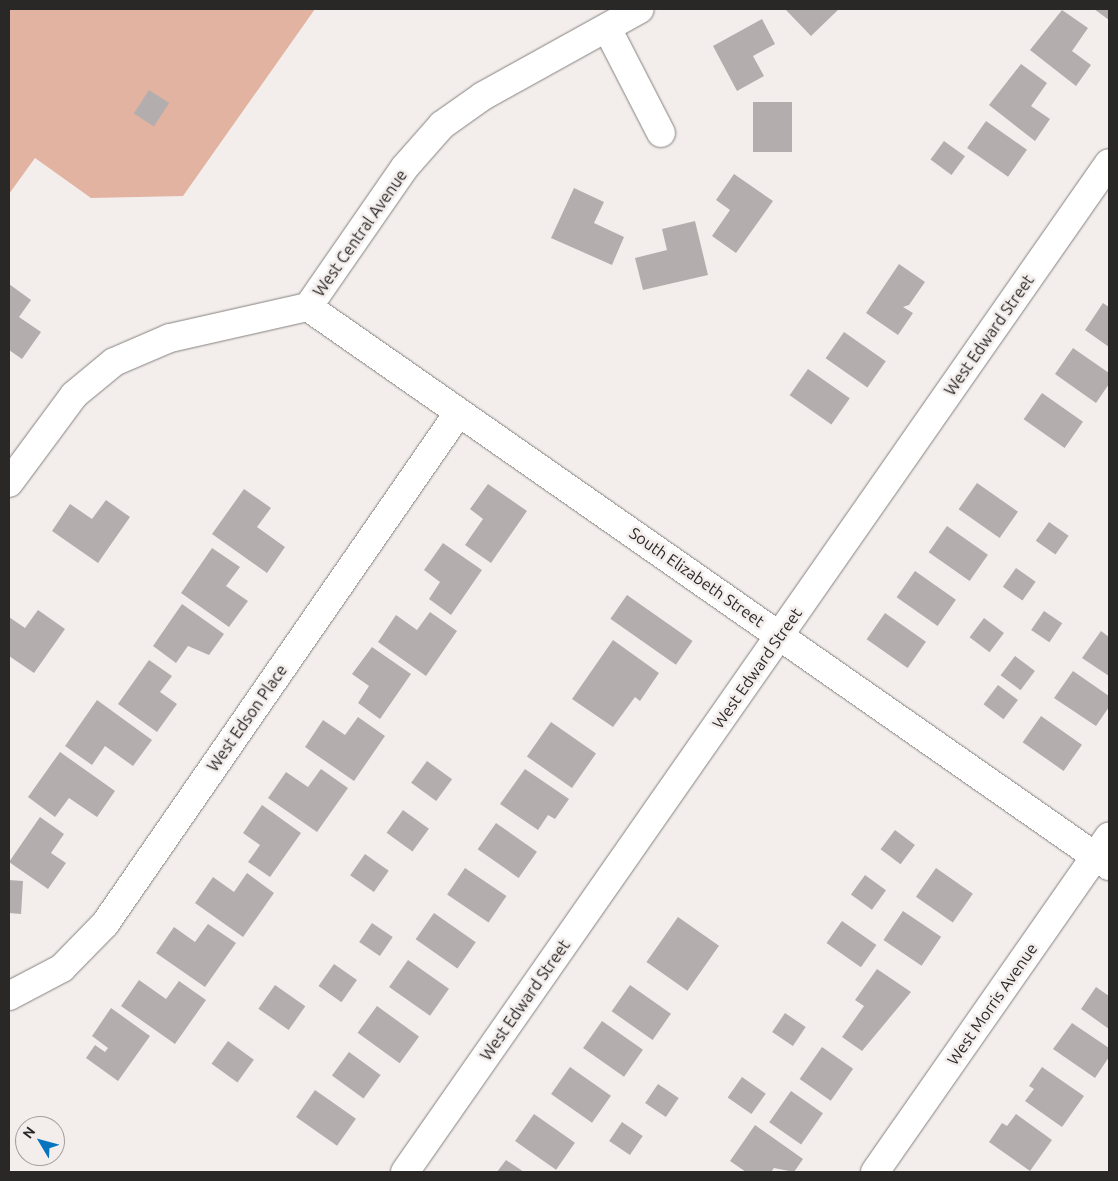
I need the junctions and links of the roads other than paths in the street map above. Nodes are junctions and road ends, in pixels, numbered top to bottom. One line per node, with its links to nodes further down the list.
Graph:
1 (640, 9): 2 (street, West Central Avenue)
2 (607, 28): 3 (street); 5 (street, West Central Avenue)
3 (661, 133)
4 (1109, 163): 8 (street, West Edward Street)
5 (308, 307): 6 (street, South Elizabeth Street); 7 (street, West Central Avenue)
6 (458, 412): 8 (street, South Elizabeth Street); 10 (street, West Edson Place)
7 (9, 483)
8 (780, 634): 9 (street, South Elizabeth Street); 11 (street, West Edward Street)
9 (1105, 853): 12 (street, West Morris Avenue)
10 (9, 996)
11 (405, 1172)
12 (875, 1172)

